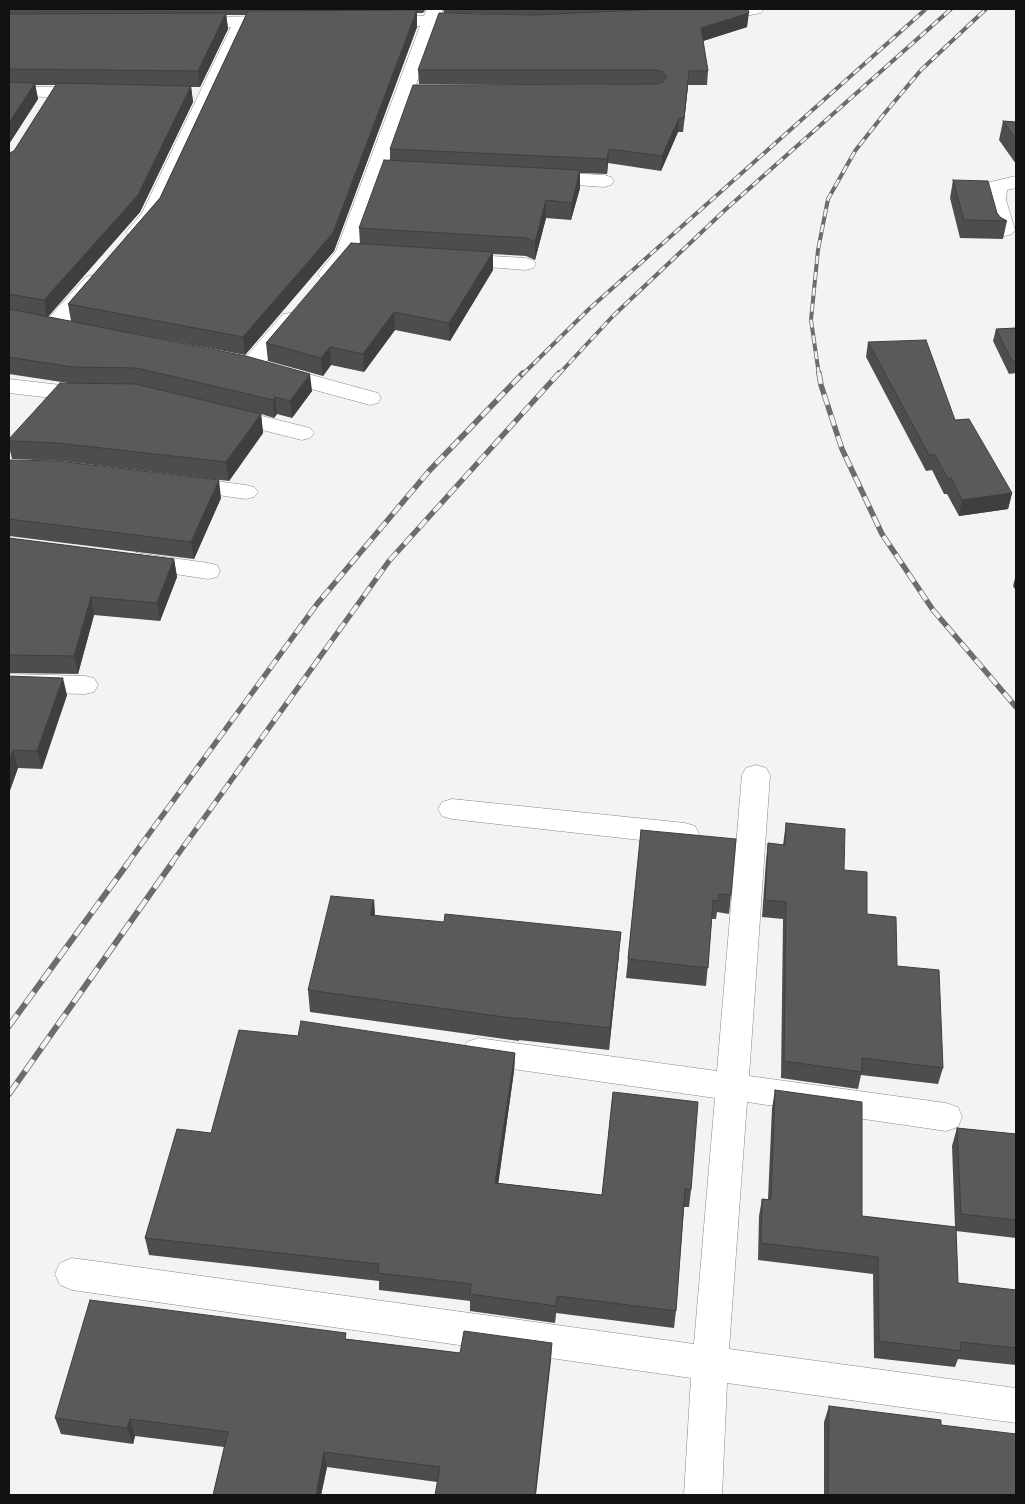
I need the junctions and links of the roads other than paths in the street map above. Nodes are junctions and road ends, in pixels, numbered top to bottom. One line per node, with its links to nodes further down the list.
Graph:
1 (756, 9): 3 (street)
2 (433, 15): 6 (street); 7 (street); 10 (street)
3 (697, 15)
4 (242, 21): 5 (street); 8 (street); 19 (street)
5 (299, 21)
6 (365, 21)
7 (488, 21)
8 (174, 22)
9 (9, 91): 12 (street)
10 (406, 92): 11 (street); 13 (street)
11 (426, 92)
12 (111, 93)
13 (377, 170): 14 (street); 26 (street)
14 (397, 171)
15 (525, 177): 16 (street)
16 (604, 181)
17 (1016, 182): 18 (street)
18 (1005, 230)
19 (125, 245)
20 (431, 258): 21 (street)
21 (526, 264)
22 (105, 267): 23 (street)
23 (53, 327)
24 (9, 386): 25 (street)
25 (113, 393)
26 (370, 398)
27 (206, 410): 28 (street)
28 (302, 433)
29 (158, 482): 30 (street)
30 (246, 492)
31 (112, 558): 32 (street)
32 (208, 571)
33 (9, 683): 34 (street)
34 (85, 685)
35 (756, 775): 37 (street)
36 (452, 809): 37 (street)
37 (728, 839): 39 (street)
38 (448, 1046): 39 (street)
39 (732, 1086): 40 (street); 42 (street)
40 (946, 1116)
41 (72, 1274): 42 (street)
42 (710, 1364): 43 (street); 44 (street)
43 (1016, 1406)
44 (703, 1495)

